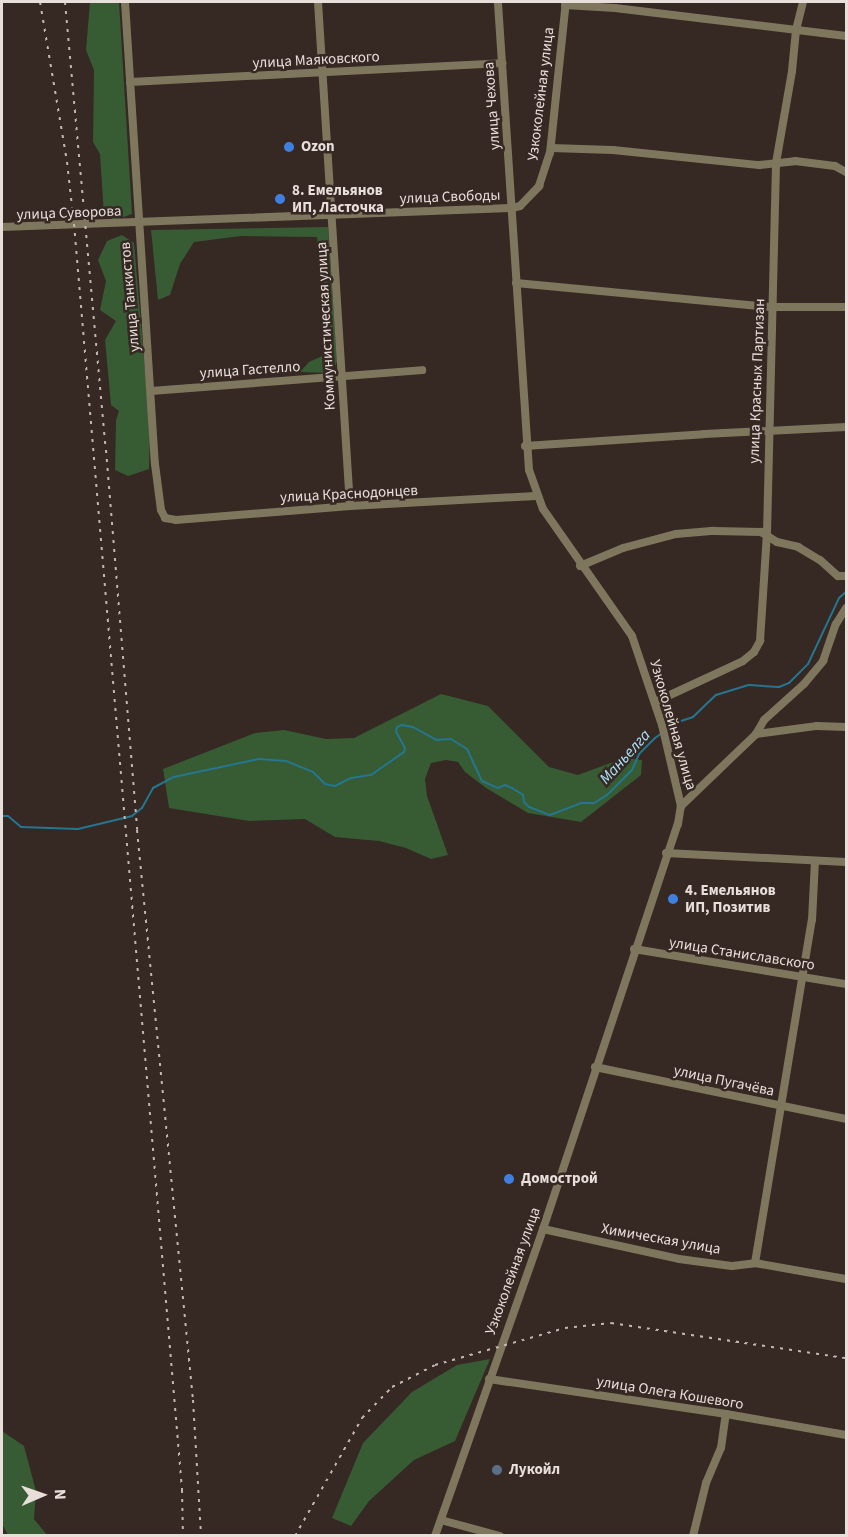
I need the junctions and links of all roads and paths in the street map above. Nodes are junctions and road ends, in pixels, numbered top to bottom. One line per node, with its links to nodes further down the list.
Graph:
1 (125, 2): 10 (street, улица Танкистов)
2 (318, 2): 9 (street, Коммунистическая улица)
3 (498, 2): 8 (street, улица Чехова)
4 (803, 2): 6 (street, улица Красных Партизан)
5 (565, 3): 6 (street); 11 (street, Узкоколейная улица)
6 (796, 30): 7 (street); 12 (street, улица Красных Партизан)
7 (846, 36)
8 (503, 63): 9 (street, улица Маяковского); 14 (street, улица Чехова)
9 (323, 74): 10 (street, улица Маяковского); 15 (street, Коммунистическая улица)
10 (130, 82): 16 (street, улица Танкистов)
11 (551, 148): 12 (street); 14 (street, Узкоколейная улица)
12 (776, 164): 13 (street); 19 (street, улица Красных Партизан)
13 (846, 172)
14 (512, 208): 15 (street, улица Свободы); 18 (street, Узкоколейная улица)
15 (332, 215): 16 (street, улица Свободы); 22 (street, Коммунистическая улица)
16 (138, 224): 17 (street, улица Суворова); 23 (street, улица Танкистов)
17 (2, 227)
18 (516, 283): 19 (street); 26 (street, Узкоколейная улица)
19 (772, 307): 20 (street); 25 (street, улица Красных Партизан)
20 (846, 307)
21 (422, 370): 22 (street, улица Гастелло)
22 (342, 376): 23 (street, улица Гастелло); 28 (street, Коммунистическая улица)
23 (151, 391): 29 (street, улица Танкистов)
24 (846, 427): 25 (street)
25 (768, 431): 26 (street); 30 (street, улица Красных Партизан)
26 (525, 446): 27 (street, Узкоколейная улица)
27 (536, 496): 28 (street, улица Краснодонцев); 31 (street, Узкоколейная улица)
28 (350, 506): 29 (street, улица Краснодонцев)
29 (165, 518)
30 (767, 533): 31 (street); 32 (street); 34 (street, улица Красных Партизан)
31 (580, 566): 34 (street, Узкоколейная улица)
32 (846, 576)
33 (846, 608): 36 (street)
34 (655, 702): 37 (street, Узкоколейная улица)
35 (846, 727): 36 (street)
36 (756, 734): 37 (street)
37 (681, 806): 38 (street, Узкоколейная улица)
38 (666, 853): 39 (street); 41 (street, Узкоколейная улица)
39 (815, 861): 40 (street); 42 (street)
40 (846, 862)
41 (634, 949): 42 (street, улица Станиславского); 44 (street, Узкоколейная улица)
42 (802, 978): 43 (street, улица Станиславского); 45 (street)
43 (846, 984)
44 (596, 1067): 45 (street, улица Пугачёва); 47 (street, Узкоколейная улица)
45 (782, 1107): 46 (street, улица Пугачёва); 48 (street)
46 (846, 1119)
47 (543, 1229): 48 (street, Химическая улица); 50 (street, Узкоколейная улица)
48 (755, 1263): 49 (street, Химическая улица)
49 (846, 1279)
50 (489, 1379): 51 (street, улица Олега Кошевого); 53 (street, Узкоколейная улица)
51 (726, 1414): 52 (street, улица Олега Кошевого); 56 (street)
52 (846, 1435)
53 (441, 1520): 54 (street, Узкоколейная улица); 55 (street)
54 (435, 1536)
55 (500, 1536)
56 (693, 1536)

